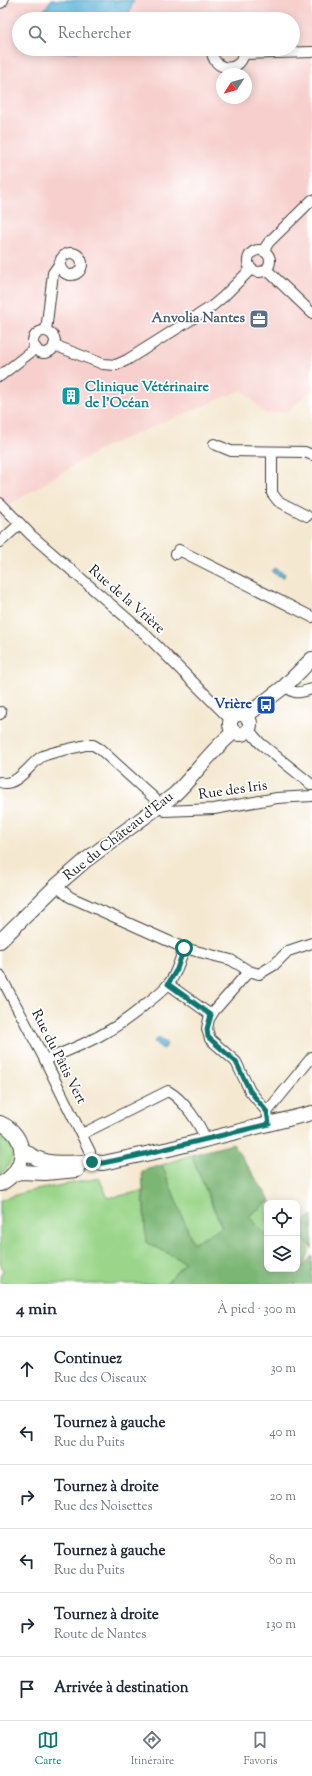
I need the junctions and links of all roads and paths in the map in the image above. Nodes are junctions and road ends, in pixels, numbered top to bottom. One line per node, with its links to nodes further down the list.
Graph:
1 (300, 52): 2 (street)
2 (312, 52)
3 (213, 56): 4 (street)
4 (242, 56)
5 (312, 200): 6 (street)
6 (263, 251): 8 (street); 9 (street)
7 (60, 263): 10 (street); 10 (street); 11 (street)
8 (251, 269): 9 (street); 14 (street)
9 (267, 270): 12 (street)
10 (66, 275): 11 (street)
11 (51, 285): 13 (street)
12 (312, 313)
13 (46, 331): 14 (street); 15 (street)
14 (54, 345): 15 (street)
15 (36, 348): 16 (street)
16 (0, 376)
17 (214, 444): 18 (street)
18 (272, 453): 19 (street); 21 (street)
19 (312, 455)
20 (0, 503): 22 (street, Rue de la Vrière)
21 (307, 516)
22 (20, 524): 23 (street); 30 (street, Rue de la Vrière)
23 (0, 542)
24 (176, 554): 25 (street)
25 (312, 617)
26 (312, 659): 27 (street)
27 (285, 686): 28 (street); 29 (street)
28 (312, 689)
29 (247, 723): 30 (street); 32 (street)
30 (233, 726): 34 (street, Rue du Château d'Eau)
31 (0, 782): 34 (street)
32 (312, 785)
33 (312, 797): 34 (street, Rue des Iris)
34 (160, 805): 35 (street, Rue du Château d'Eau)
35 (56, 886): 36 (street, Rue du Château d'Eau); 38 (street)
36 (0, 941)
37 (312, 943): 39 (street)
38 (184, 948): 39 (street); 41 (street)
39 (250, 971): 42 (street)
40 (0, 976): 44 (street, Rue du Pâtis Vert)
41 (168, 984): 42 (street); 44 (street)
42 (211, 1015): 46 (street)
43 (312, 1057): 46 (street)
44 (45, 1060): 48 (street, Rue du Pâtis Vert)
45 (312, 1113): 46 (street)
46 (268, 1118): 49 (street)
47 (0, 1123): 50 (street)
48 (82, 1134): 49 (street); 51 (street, Rue du Pâtis Vert)
49 (206, 1140): 51 (street)
50 (21, 1148): 51 (street); 52 (street)
51 (94, 1158): 52 (street)
52 (14, 1174): 53 (street)
53 (0, 1184)

